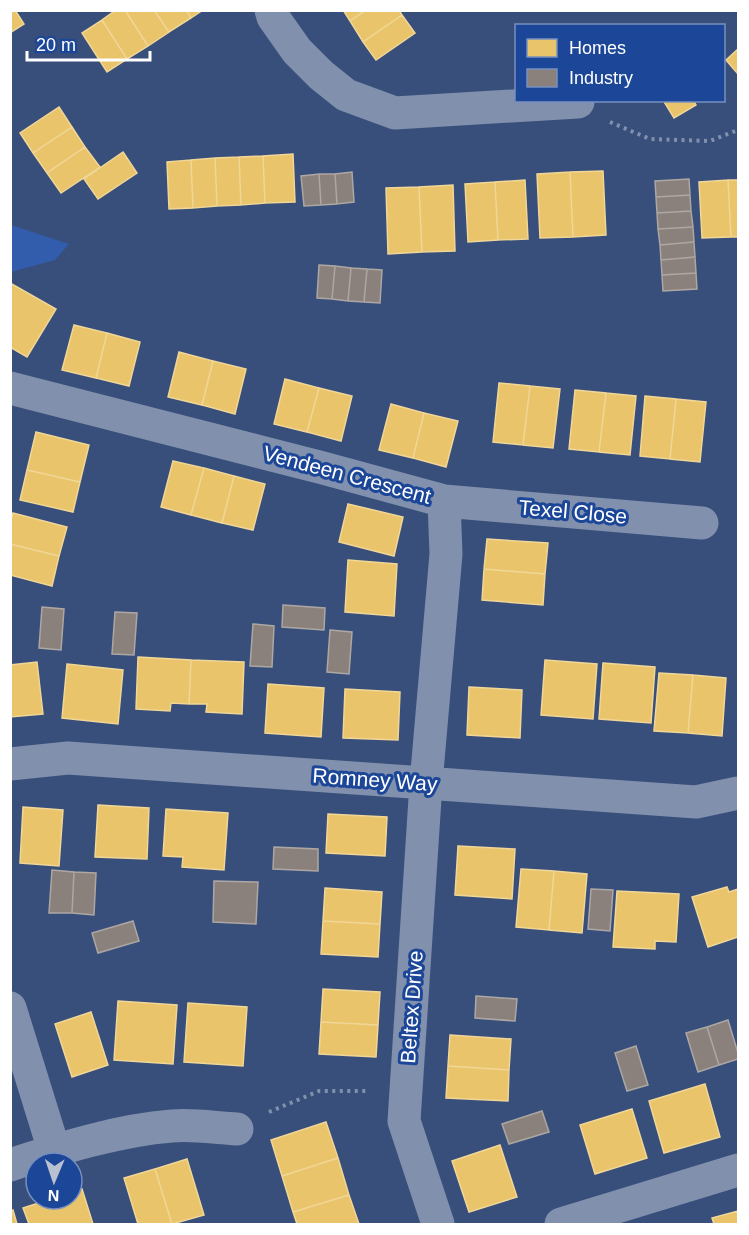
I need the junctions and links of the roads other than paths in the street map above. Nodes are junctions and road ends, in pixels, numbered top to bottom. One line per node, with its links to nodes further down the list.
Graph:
1 (271, 10): 2 (street)
2 (578, 102)
3 (10, 388): 4 (street, Vendeen Crescent)
4 (444, 501): 5 (street, Texel Close); 7 (street, Vendeen Crescent)
5 (702, 523)
6 (10, 764): 7 (street, Romney Way)
7 (426, 783): 8 (street, Romney Way); 14 (street, Beltex Drive)
8 (738, 793)
9 (10, 1008): 11 (street)
10 (237, 1130): 11 (street)
11 (54, 1150): 12 (street)
12 (10, 1165)
13 (738, 1170): 15 (street)
14 (438, 1224)
15 (561, 1224)

